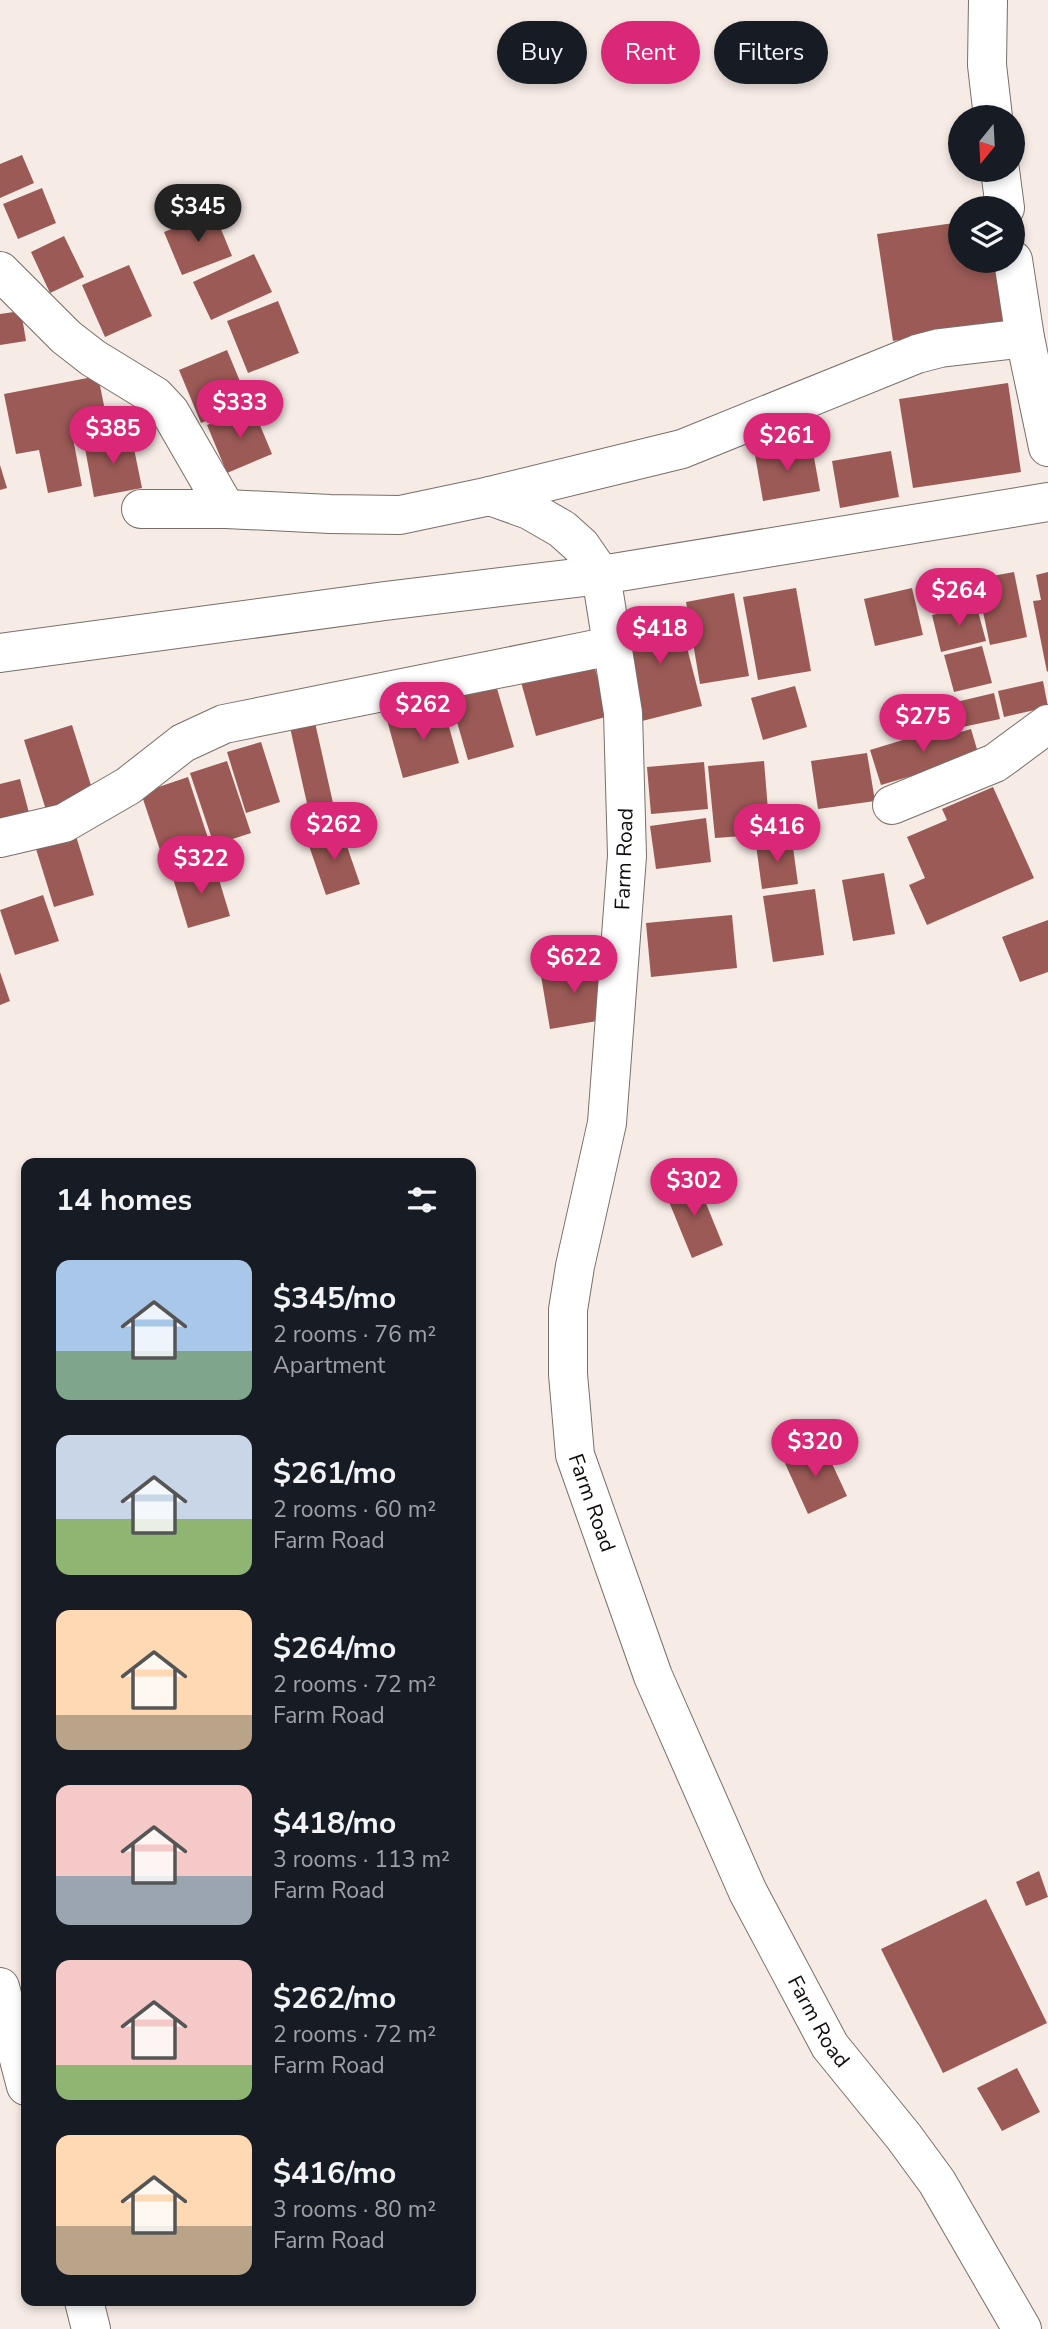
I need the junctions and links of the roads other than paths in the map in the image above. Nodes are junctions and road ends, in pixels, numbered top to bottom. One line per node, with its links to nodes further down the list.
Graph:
1 (988, 0): 2 (street)
2 (992, 105)
3 (0, 271): 10 (street)
4 (1015, 273): 5 (street)
5 (1025, 338): 6 (street); 7 (street)
6 (1048, 447)
7 (490, 496): 10 (street); 11 (street)
8 (1048, 502): 11 (street)
9 (141, 509): 10 (street)
10 (226, 509)
11 (601, 575): 12 (street, Farm Road); 13 (street)
12 (611, 646): 16 (street); 21 (street, Farm Road)
13 (0, 653)
14 (1048, 724): 15 (street)
15 (891, 805)
16 (0, 838)
17 (0, 1987): 18 (street)
18 (21, 2067)
19 (85, 2306): 20 (street)
20 (91, 2329)
21 (1022, 2329)

